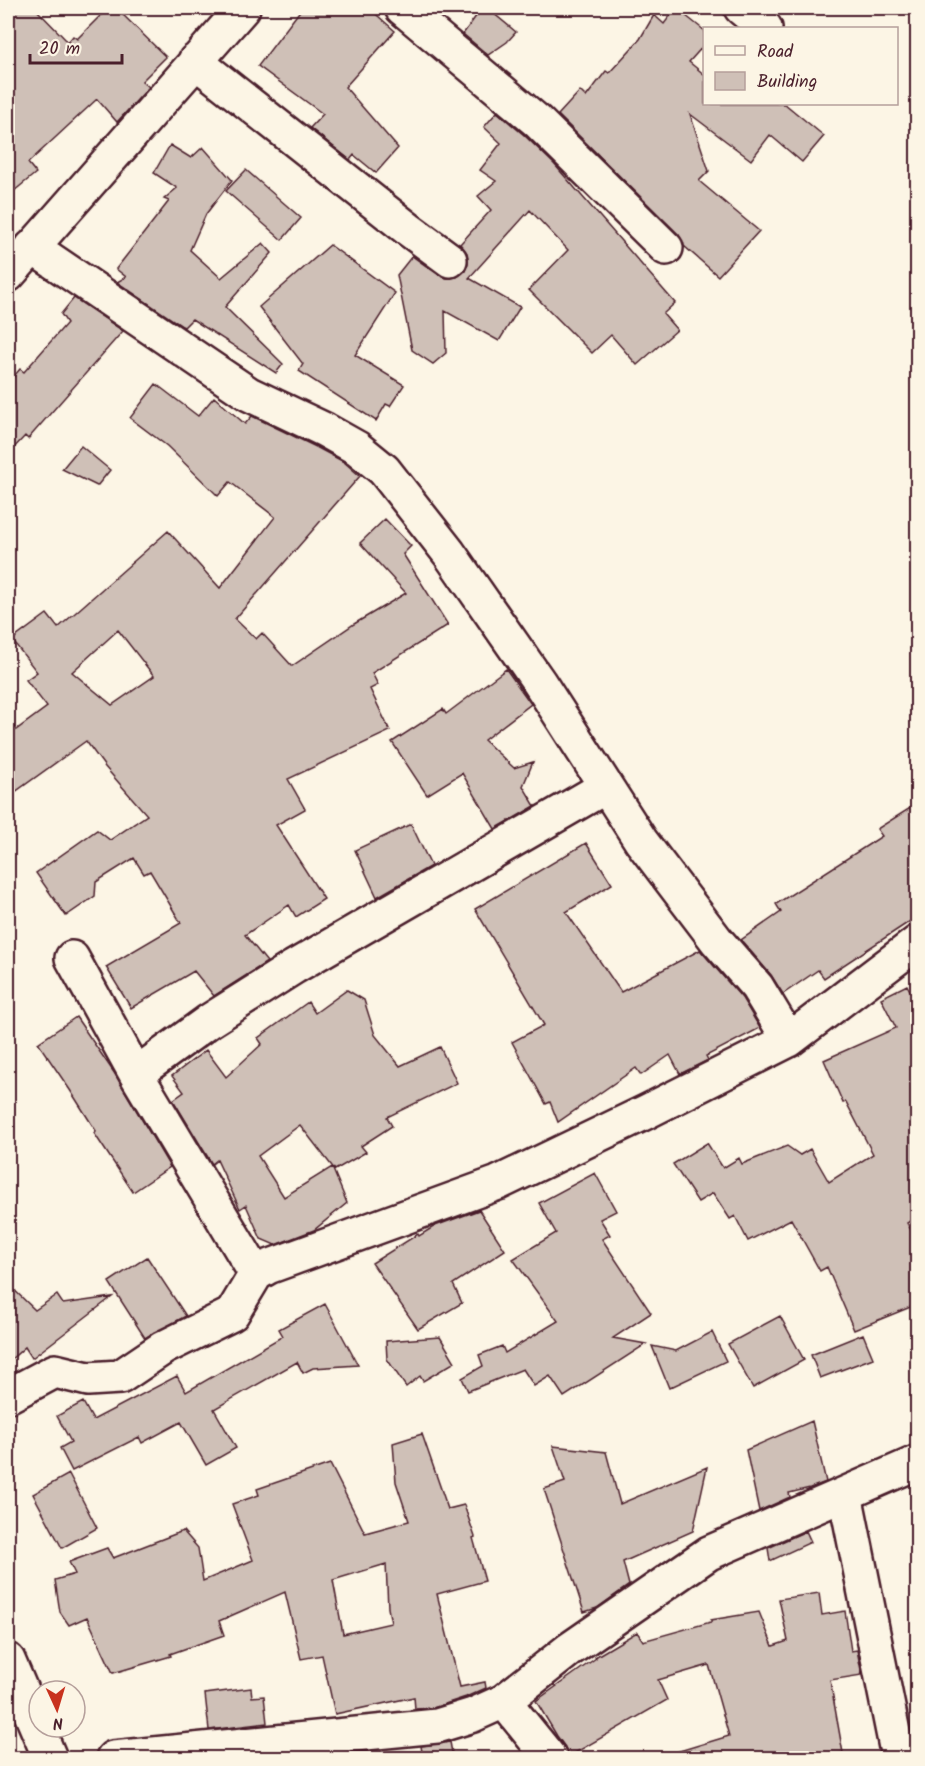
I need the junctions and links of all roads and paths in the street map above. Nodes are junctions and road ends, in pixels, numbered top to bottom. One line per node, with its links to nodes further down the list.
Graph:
1 (243, 8): 5 (street)
2 (402, 8): 7 (street)
3 (741, 8): 4 (street)
4 (764, 27)
5 (195, 60): 6 (street); 8 (street)
6 (32, 247): 9 (street); 10 (street)
7 (666, 248)
8 (450, 260)
9 (8, 275)
10 (605, 787): 13 (street); 14 (street)
11 (918, 942): 13 (street)
12 (72, 958): 14 (street)
13 (789, 1040): 15 (street)
14 (136, 1074): 15 (street)
15 (256, 1274): 16 (street)
16 (8, 1396)
17 (918, 1462): 18 (street)
18 (845, 1494): 20 (street); 21 (street)
19 (8, 1660): 22 (street)
20 (504, 1701): 23 (street); 24 (street)
21 (898, 1757)
22 (50, 1758)
23 (113, 1758)
24 (550, 1758)

